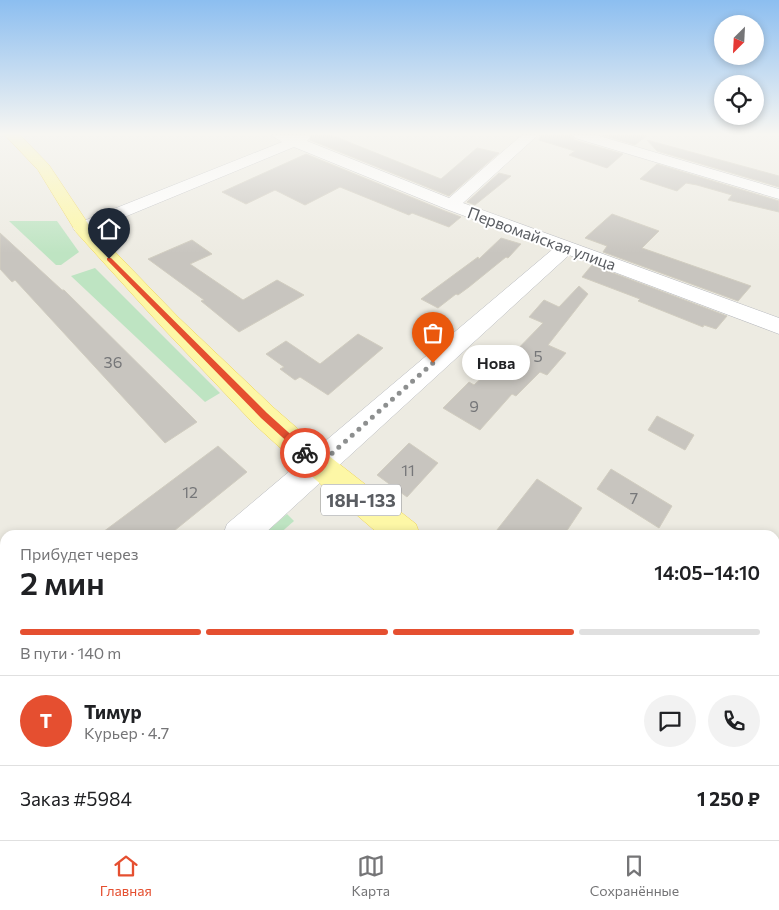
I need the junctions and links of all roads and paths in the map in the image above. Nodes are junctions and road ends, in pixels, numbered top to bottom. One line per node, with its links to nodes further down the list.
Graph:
1 (48, 174): 8 (main road, 18Н-133)
2 (205, 174): 8 (street)
3 (375, 174): 7 (street, Первомайская улица)
4 (485, 174): 7 (street)
5 (712, 174): 6 (street)
6 (779, 194)
7 (452, 205): 9 (street, Первомайская улица)
8 (82, 228): 11 (main road, 18Н-133)
9 (567, 247): 10 (street, Первомайская улица); 11 (street)
10 (779, 326)
11 (319, 465): 12 (street); 13 (main road, 18Н-133)
12 (245, 530)
13 (398, 530)

